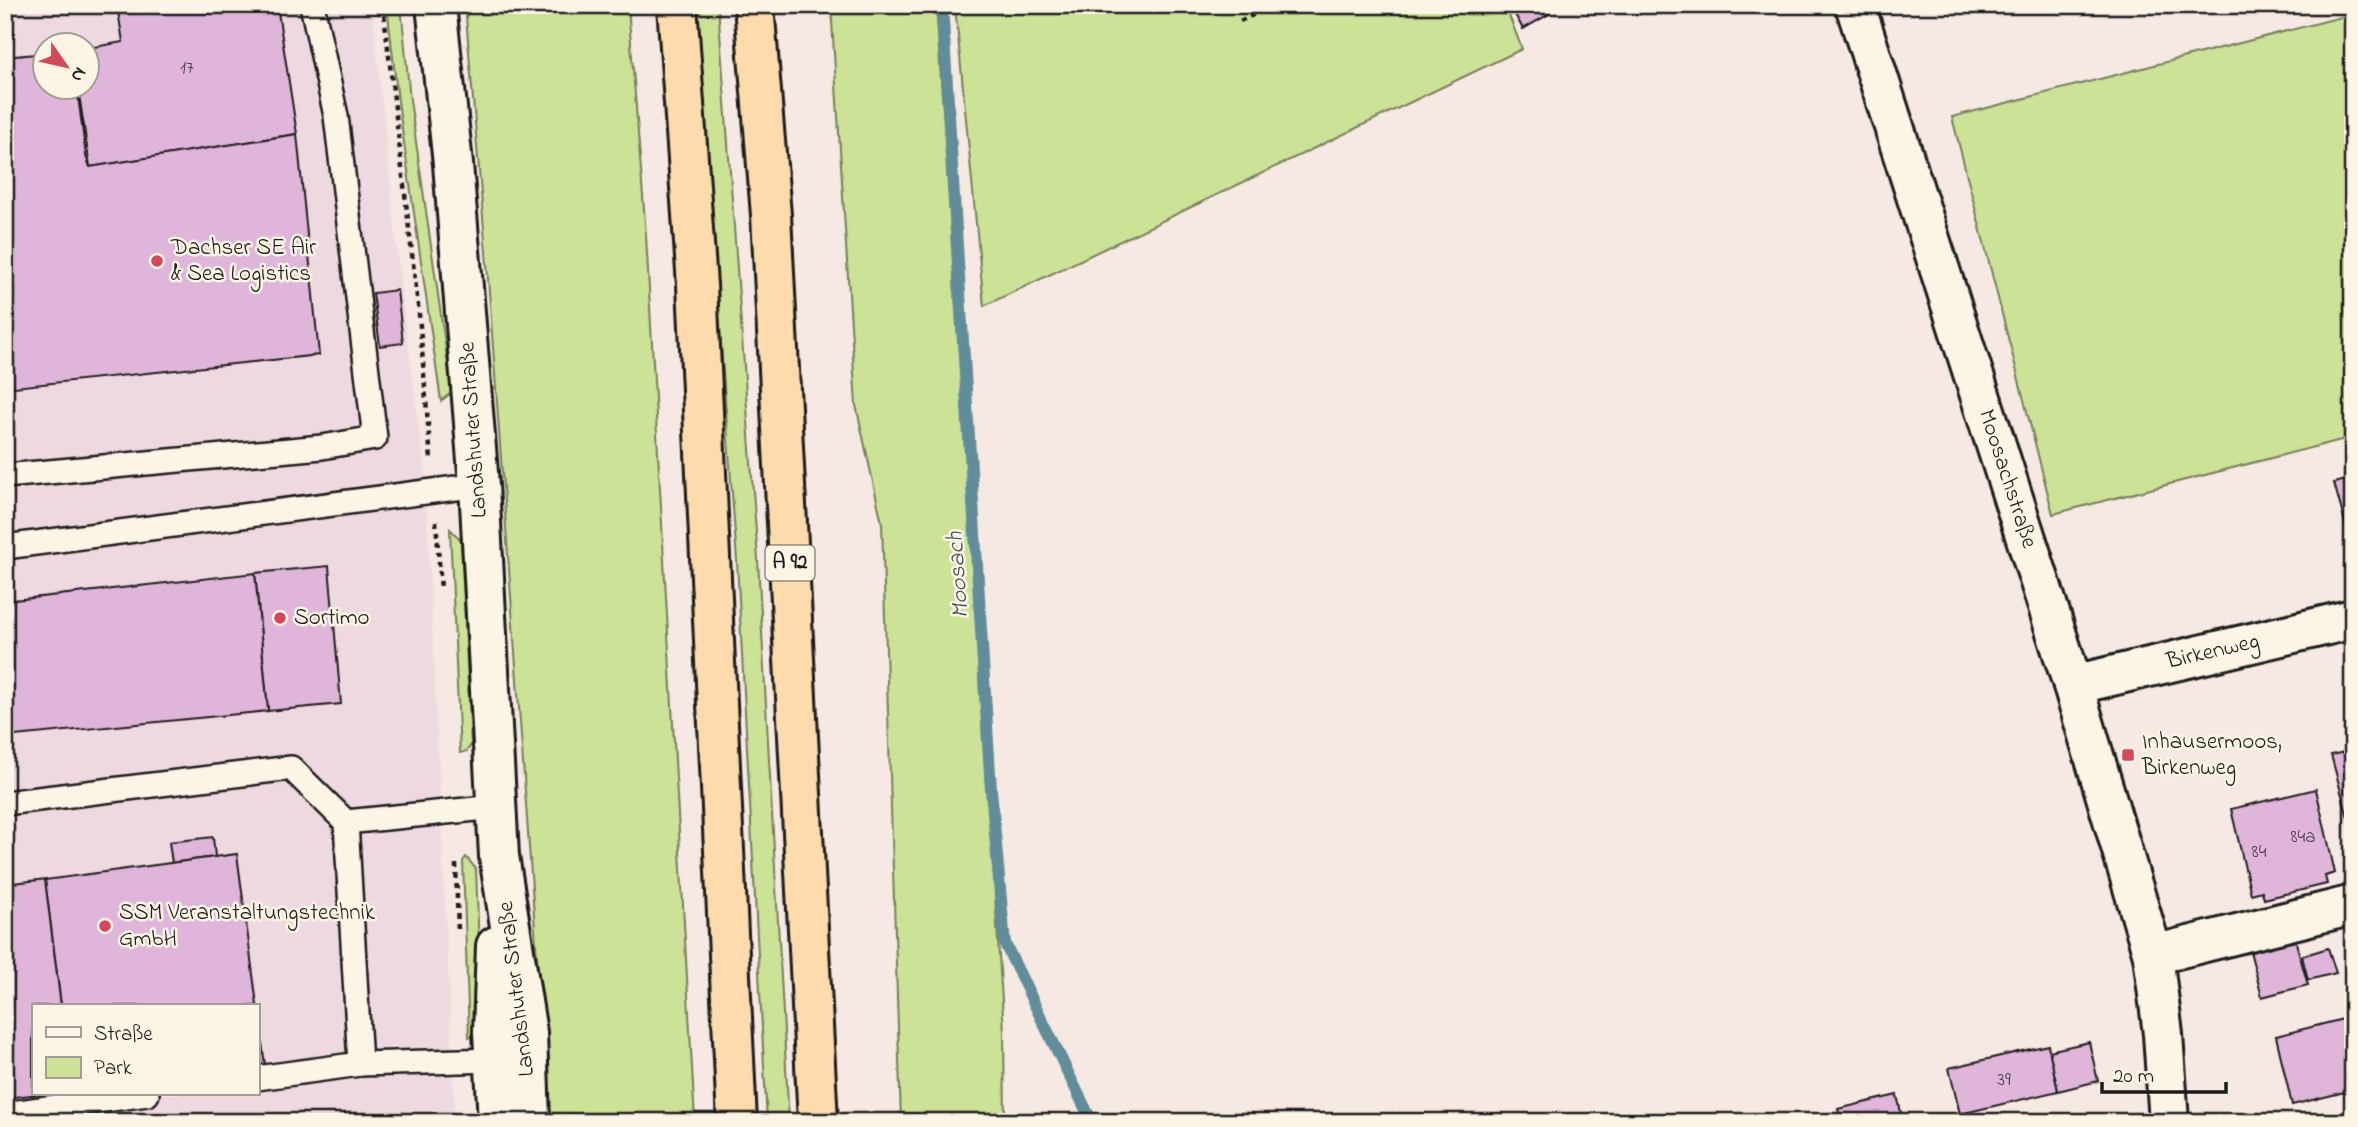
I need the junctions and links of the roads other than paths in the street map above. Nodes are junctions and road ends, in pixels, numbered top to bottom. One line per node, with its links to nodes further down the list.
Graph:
1 (312, 5): 6 (lane)
2 (436, 5): 7 (street, Landshuter Straße)
3 (677, 5): 25 (highway)
4 (754, 5): 26 (highway, A 92)
5 (1855, 5): 10 (street, Moosachstraße)
6 (5, 476)
7 (479, 485): 8 (lane); 12 (street, Landshuter Straße)
8 (5, 547)
9 (2353, 619): 10 (street, Birkenweg)
10 (2073, 685): 16 (street, Moosachstraße)
11 (5, 803): 13 (lane)
12 (496, 807): 13 (lane); 14 (street, Landshuter Straße)
13 (346, 822): 18 (lane)
14 (499, 856): 17 (street, Landshuter Straße); 24 (street, Landshuter Straße)
15 (2353, 905): 16 (street)
16 (2153, 955): 22 (street, Moosachstraße)
17 (494, 1060): 18 (lane); 23 (street, Landshuter Straße)
18 (359, 1063): 19 (lane)
19 (259, 1078)
20 (133, 1096): 21 (lane)
21 (5, 1114)
22 (2166, 1121)
23 (498, 1122)
24 (530, 1122)
25 (737, 1122)
26 (818, 1122)

